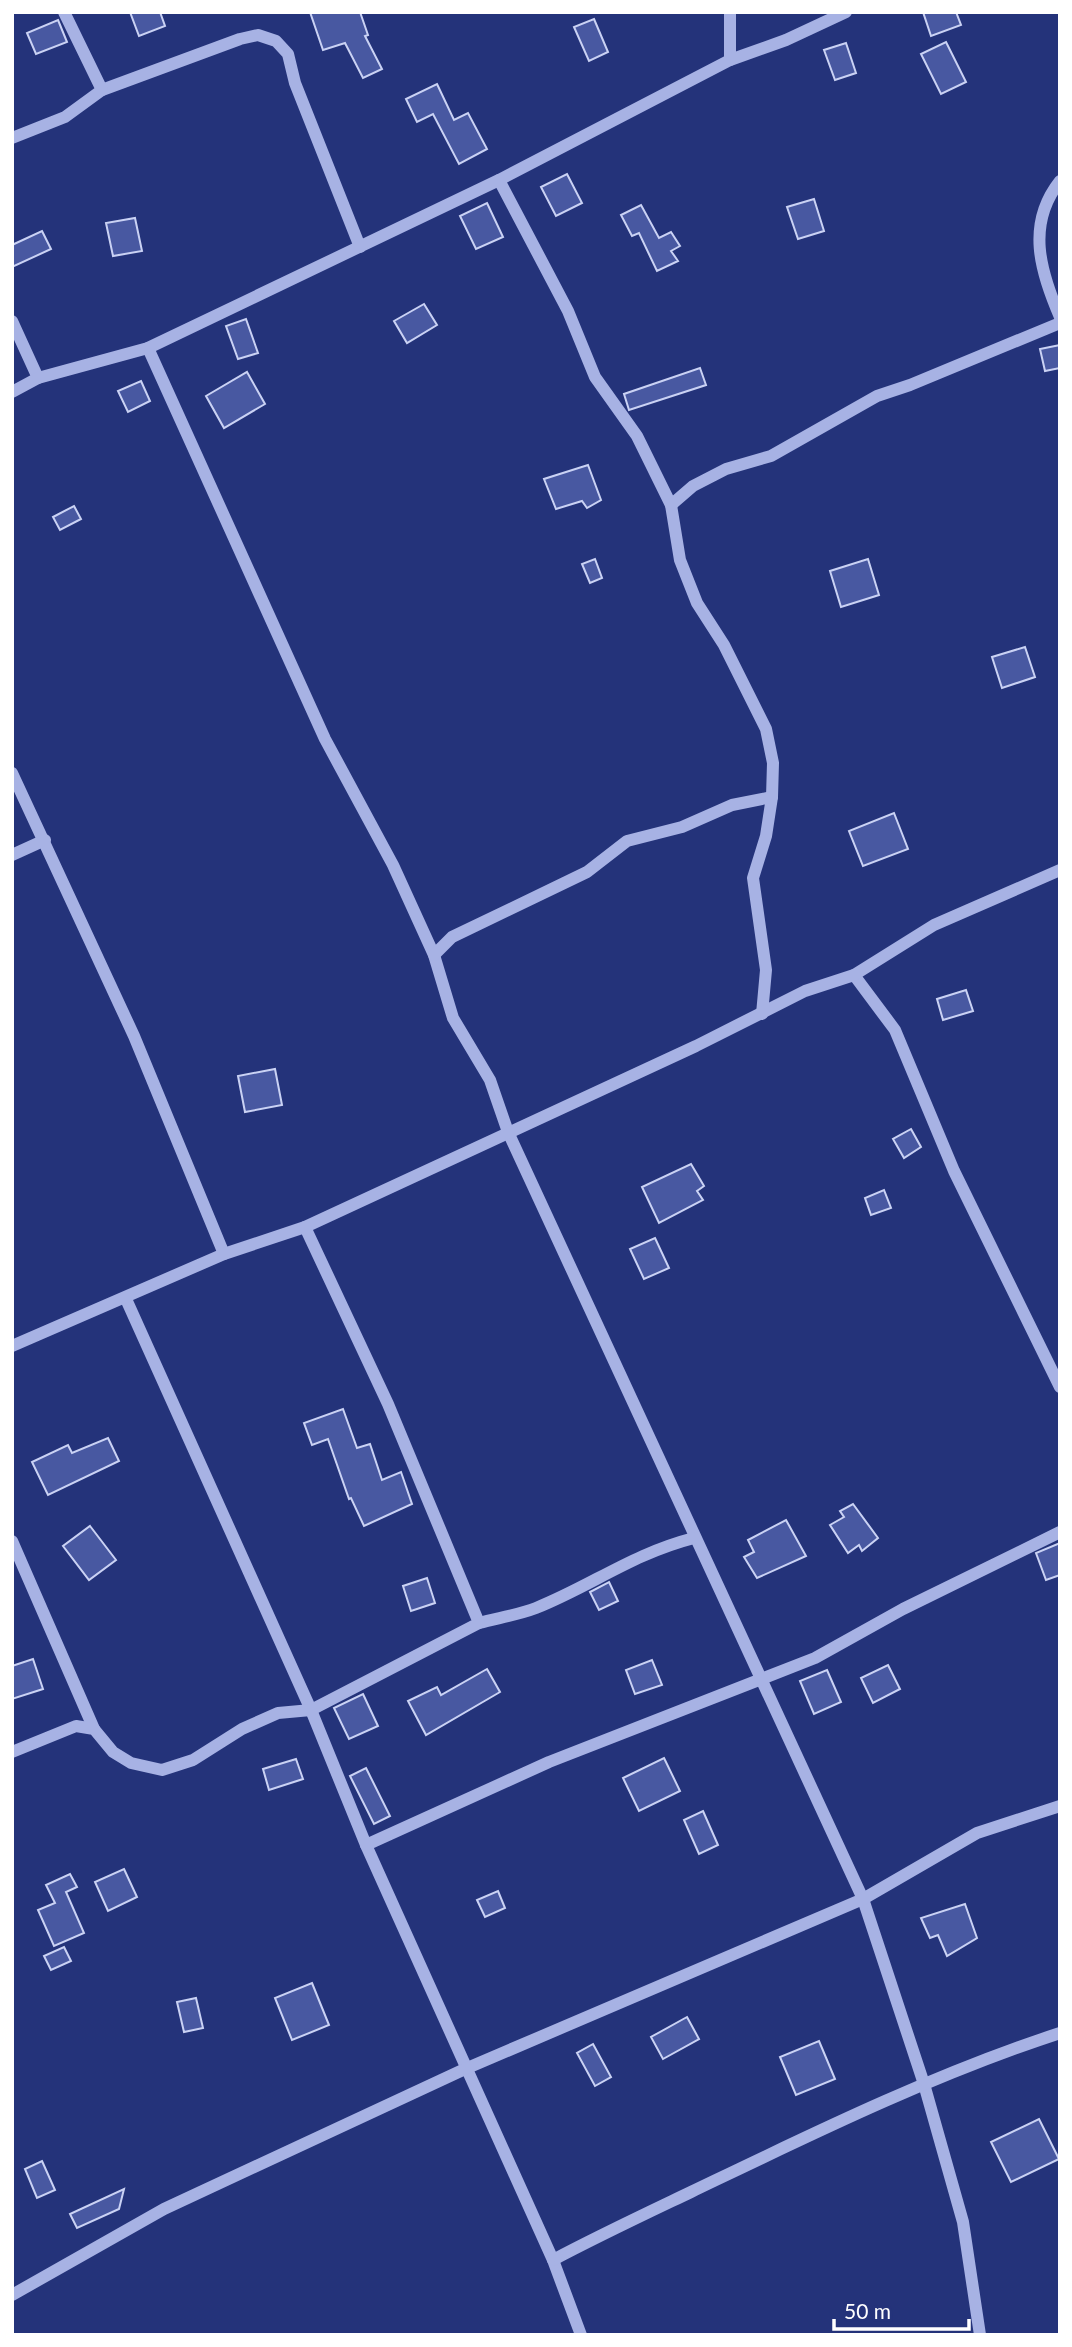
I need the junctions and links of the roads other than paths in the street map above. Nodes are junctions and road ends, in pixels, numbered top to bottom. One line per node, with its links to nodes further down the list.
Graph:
1 (64, 12): 5 (street)
2 (730, 12): 4 (street)
3 (846, 12): 4 (street)
4 (730, 60): 7 (street)
5 (102, 90): 6 (street); 9 (street)
6 (12, 138)
7 (499, 180): 9 (street); 16 (street)
8 (1060, 181): 10 (street)
9 (360, 247): 13 (street)
10 (1060, 317)
11 (12, 321): 14 (street)
12 (1060, 323): 16 (street)
13 (148, 348): 14 (street); 22 (street)
14 (38, 379): 15 (street)
15 (12, 392)
16 (671, 505): 18 (street)
17 (12, 773): 19 (street)
18 (772, 797): 22 (street); 24 (street)
19 (45, 840): 20 (street); 27 (street)
20 (12, 855)
21 (1060, 870): 23 (street)
22 (434, 955): 25 (street)
23 (853, 975): 24 (street); 30 (street)
24 (762, 1014): 25 (street)
25 (508, 1132): 26 (street); 32 (street)
26 (304, 1227): 27 (street); 35 (street)
27 (224, 1254): 28 (street)
28 (126, 1299): 29 (street); 37 (street)
29 (12, 1346)
30 (1060, 1387)
31 (1060, 1532): 36 (street)
32 (694, 1538): 35 (street); 36 (street)
33 (12, 1541): 34 (street)
34 (15, 1556): 38 (street)
35 (479, 1623): 37 (street)
36 (760, 1682): 41 (street); 42 (street)
37 (310, 1710): 38 (street); 41 (street)
38 (94, 1730): 39 (street)
39 (12, 1752)
40 (1060, 1806): 42 (street)
41 (366, 1845): 44 (street)
42 (863, 1899): 44 (street); 45 (street)
43 (1060, 2033): 45 (street)
44 (466, 2069): 46 (street); 47 (street)
45 (924, 2084): 46 (street); 49 (street)
46 (553, 2260): 48 (street)
47 (12, 2295)
48 (581, 2335)
49 (980, 2335)

